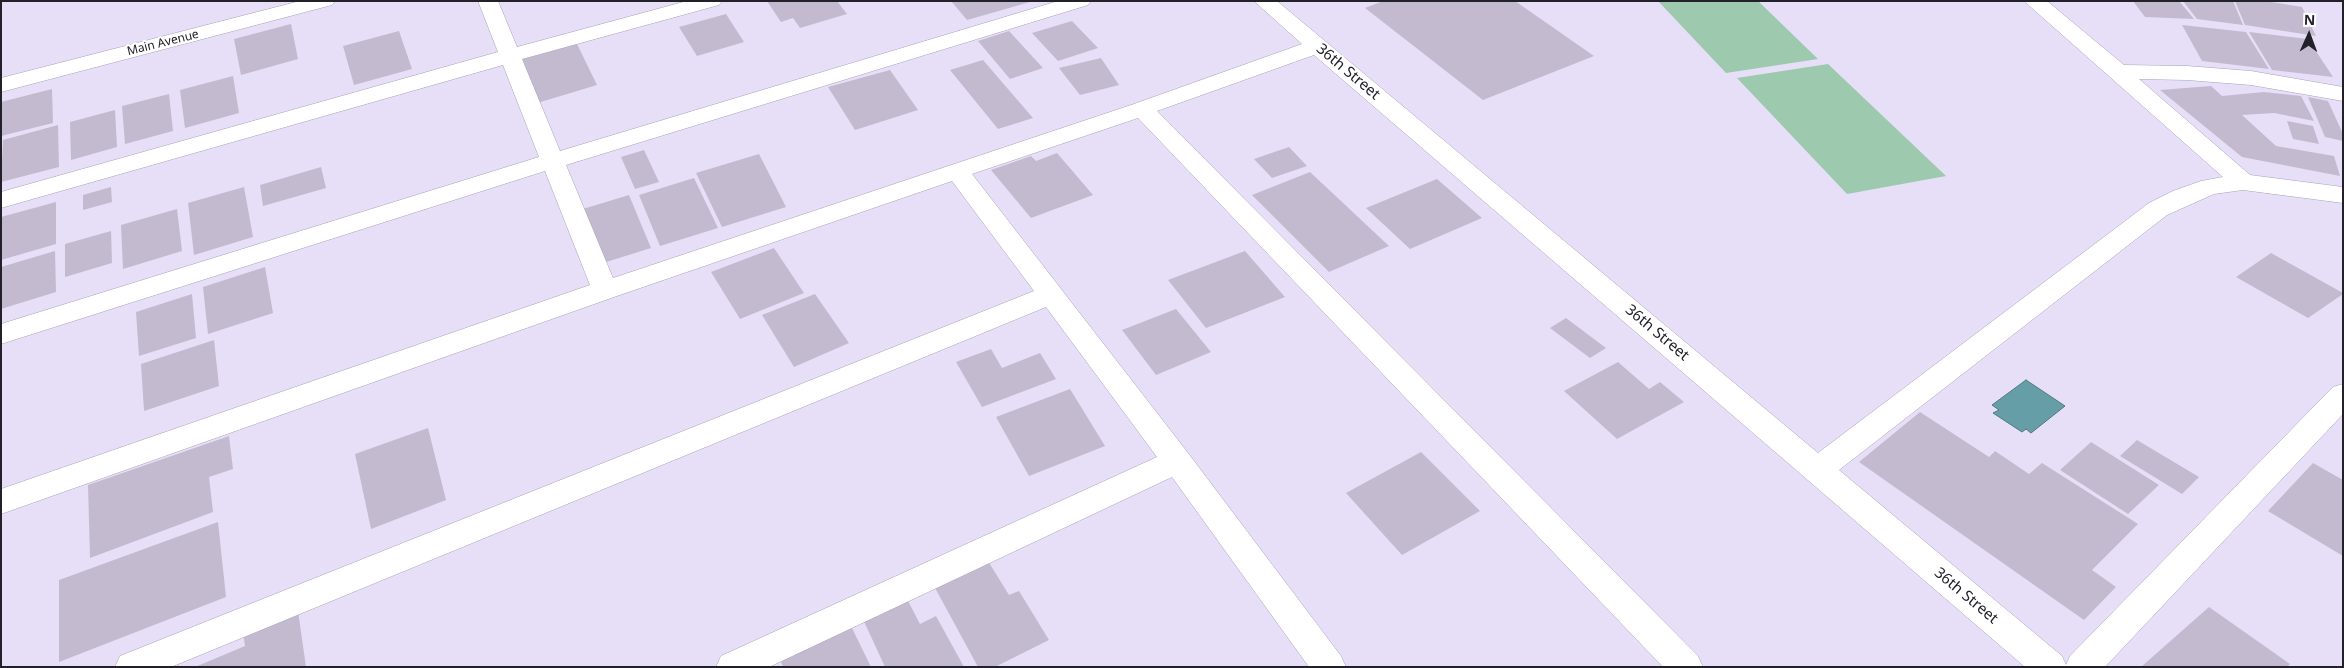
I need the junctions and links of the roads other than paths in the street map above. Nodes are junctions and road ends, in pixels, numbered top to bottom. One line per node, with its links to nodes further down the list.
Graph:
1 (326, 1): 10 (street, Main Avenue)
2 (488, 1): 8 (street)
3 (712, 1): 8 (street)
4 (1081, 1): 13 (street)
5 (1264, 1): 7 (street, 36th Street)
6 (2034, 1): 9 (street)
7 (1318, 46): 12 (street); 23 (street, 36th Street)
8 (509, 56): 13 (street); 17 (street)
9 (2118, 72): 11 (street); 15 (street)
10 (1, 85)
11 (2343, 94)
12 (1142, 109): 14 (street); 28 (street)
13 (552, 161): 18 (street); 20 (street)
14 (957, 171): 18 (street); 19 (street)
15 (2243, 182): 16 (street); 23 (street)
16 (2343, 194)
17 (1, 200)
18 (605, 290): 24 (street)
19 (1050, 296): 22 (street); 25 (street)
20 (1, 334)
21 (2343, 395): 30 (street)
22 (1178, 461): 26 (street); 27 (street)
23 (1818, 469): 29 (street, 36th Street)
24 (1, 502)
25 (132, 667)
26 (733, 667)
27 (1329, 667)
28 (1686, 667)
29 (2050, 667)
30 (2082, 667)

